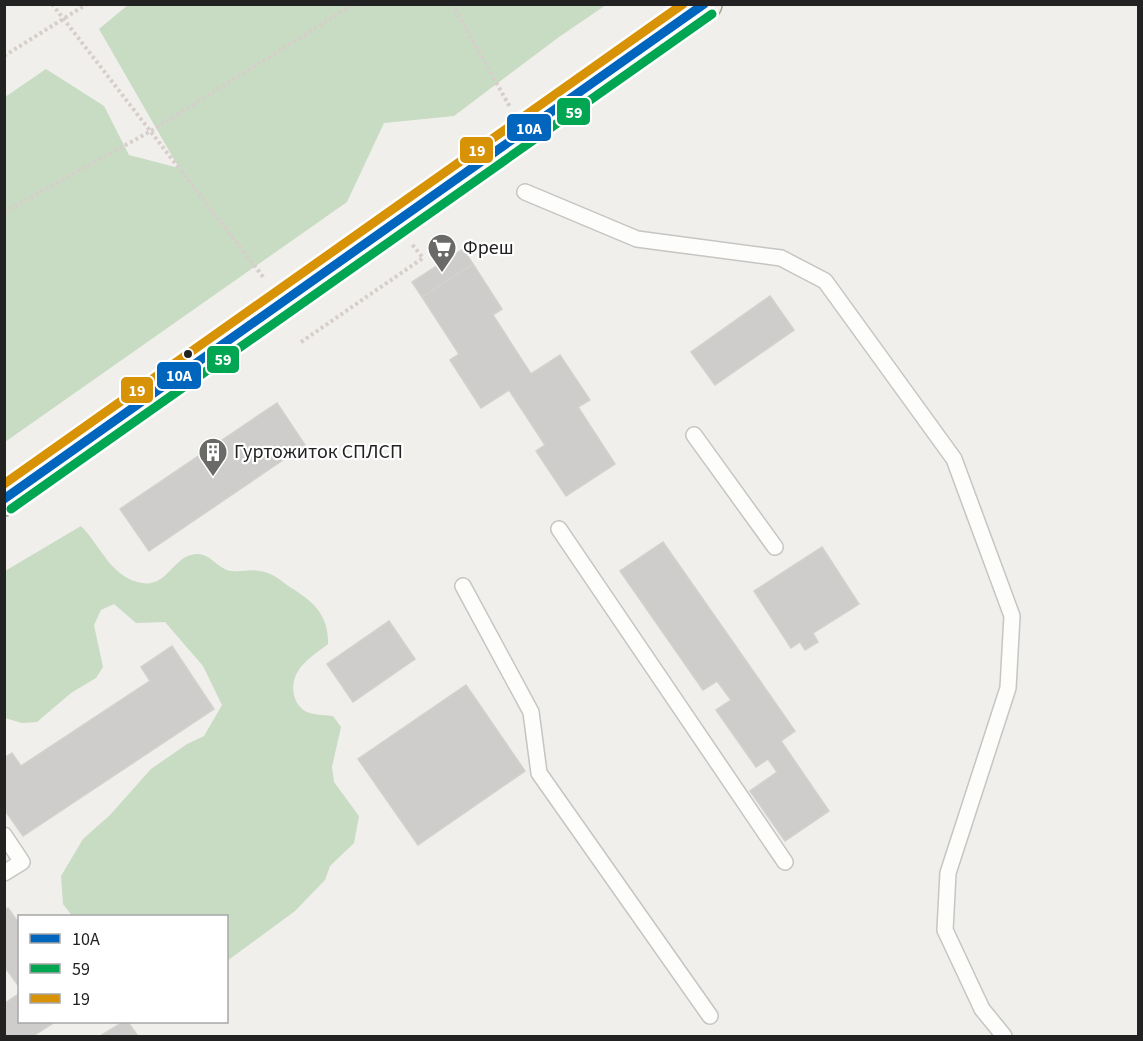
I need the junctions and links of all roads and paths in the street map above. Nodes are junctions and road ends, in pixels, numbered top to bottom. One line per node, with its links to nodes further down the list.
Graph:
1 (52, 4): 6 (path)
2 (87, 4): 6 (path)
3 (354, 4): 9 (path)
4 (452, 4): 8 (path)
5 (705, 4): 12 (main road)
6 (63, 20): 7 (path); 9 (path)
7 (4, 56)
8 (510, 107)
9 (151, 131): 11 (path); 13 (path)
10 (525, 192): 24 (lane)
11 (4, 212)
12 (396, 222): 14 (path); 16 (main road)
13 (264, 278)
14 (301, 342)
15 (694, 435): 18 (lane)
16 (4, 499)
17 (559, 529): 21 (lane)
18 (775, 547)
19 (463, 586): 23 (lane)
20 (4, 835): 22 (lane)
21 (785, 862)
22 (4, 873)
23 (710, 1016)
24 (1004, 1036)

